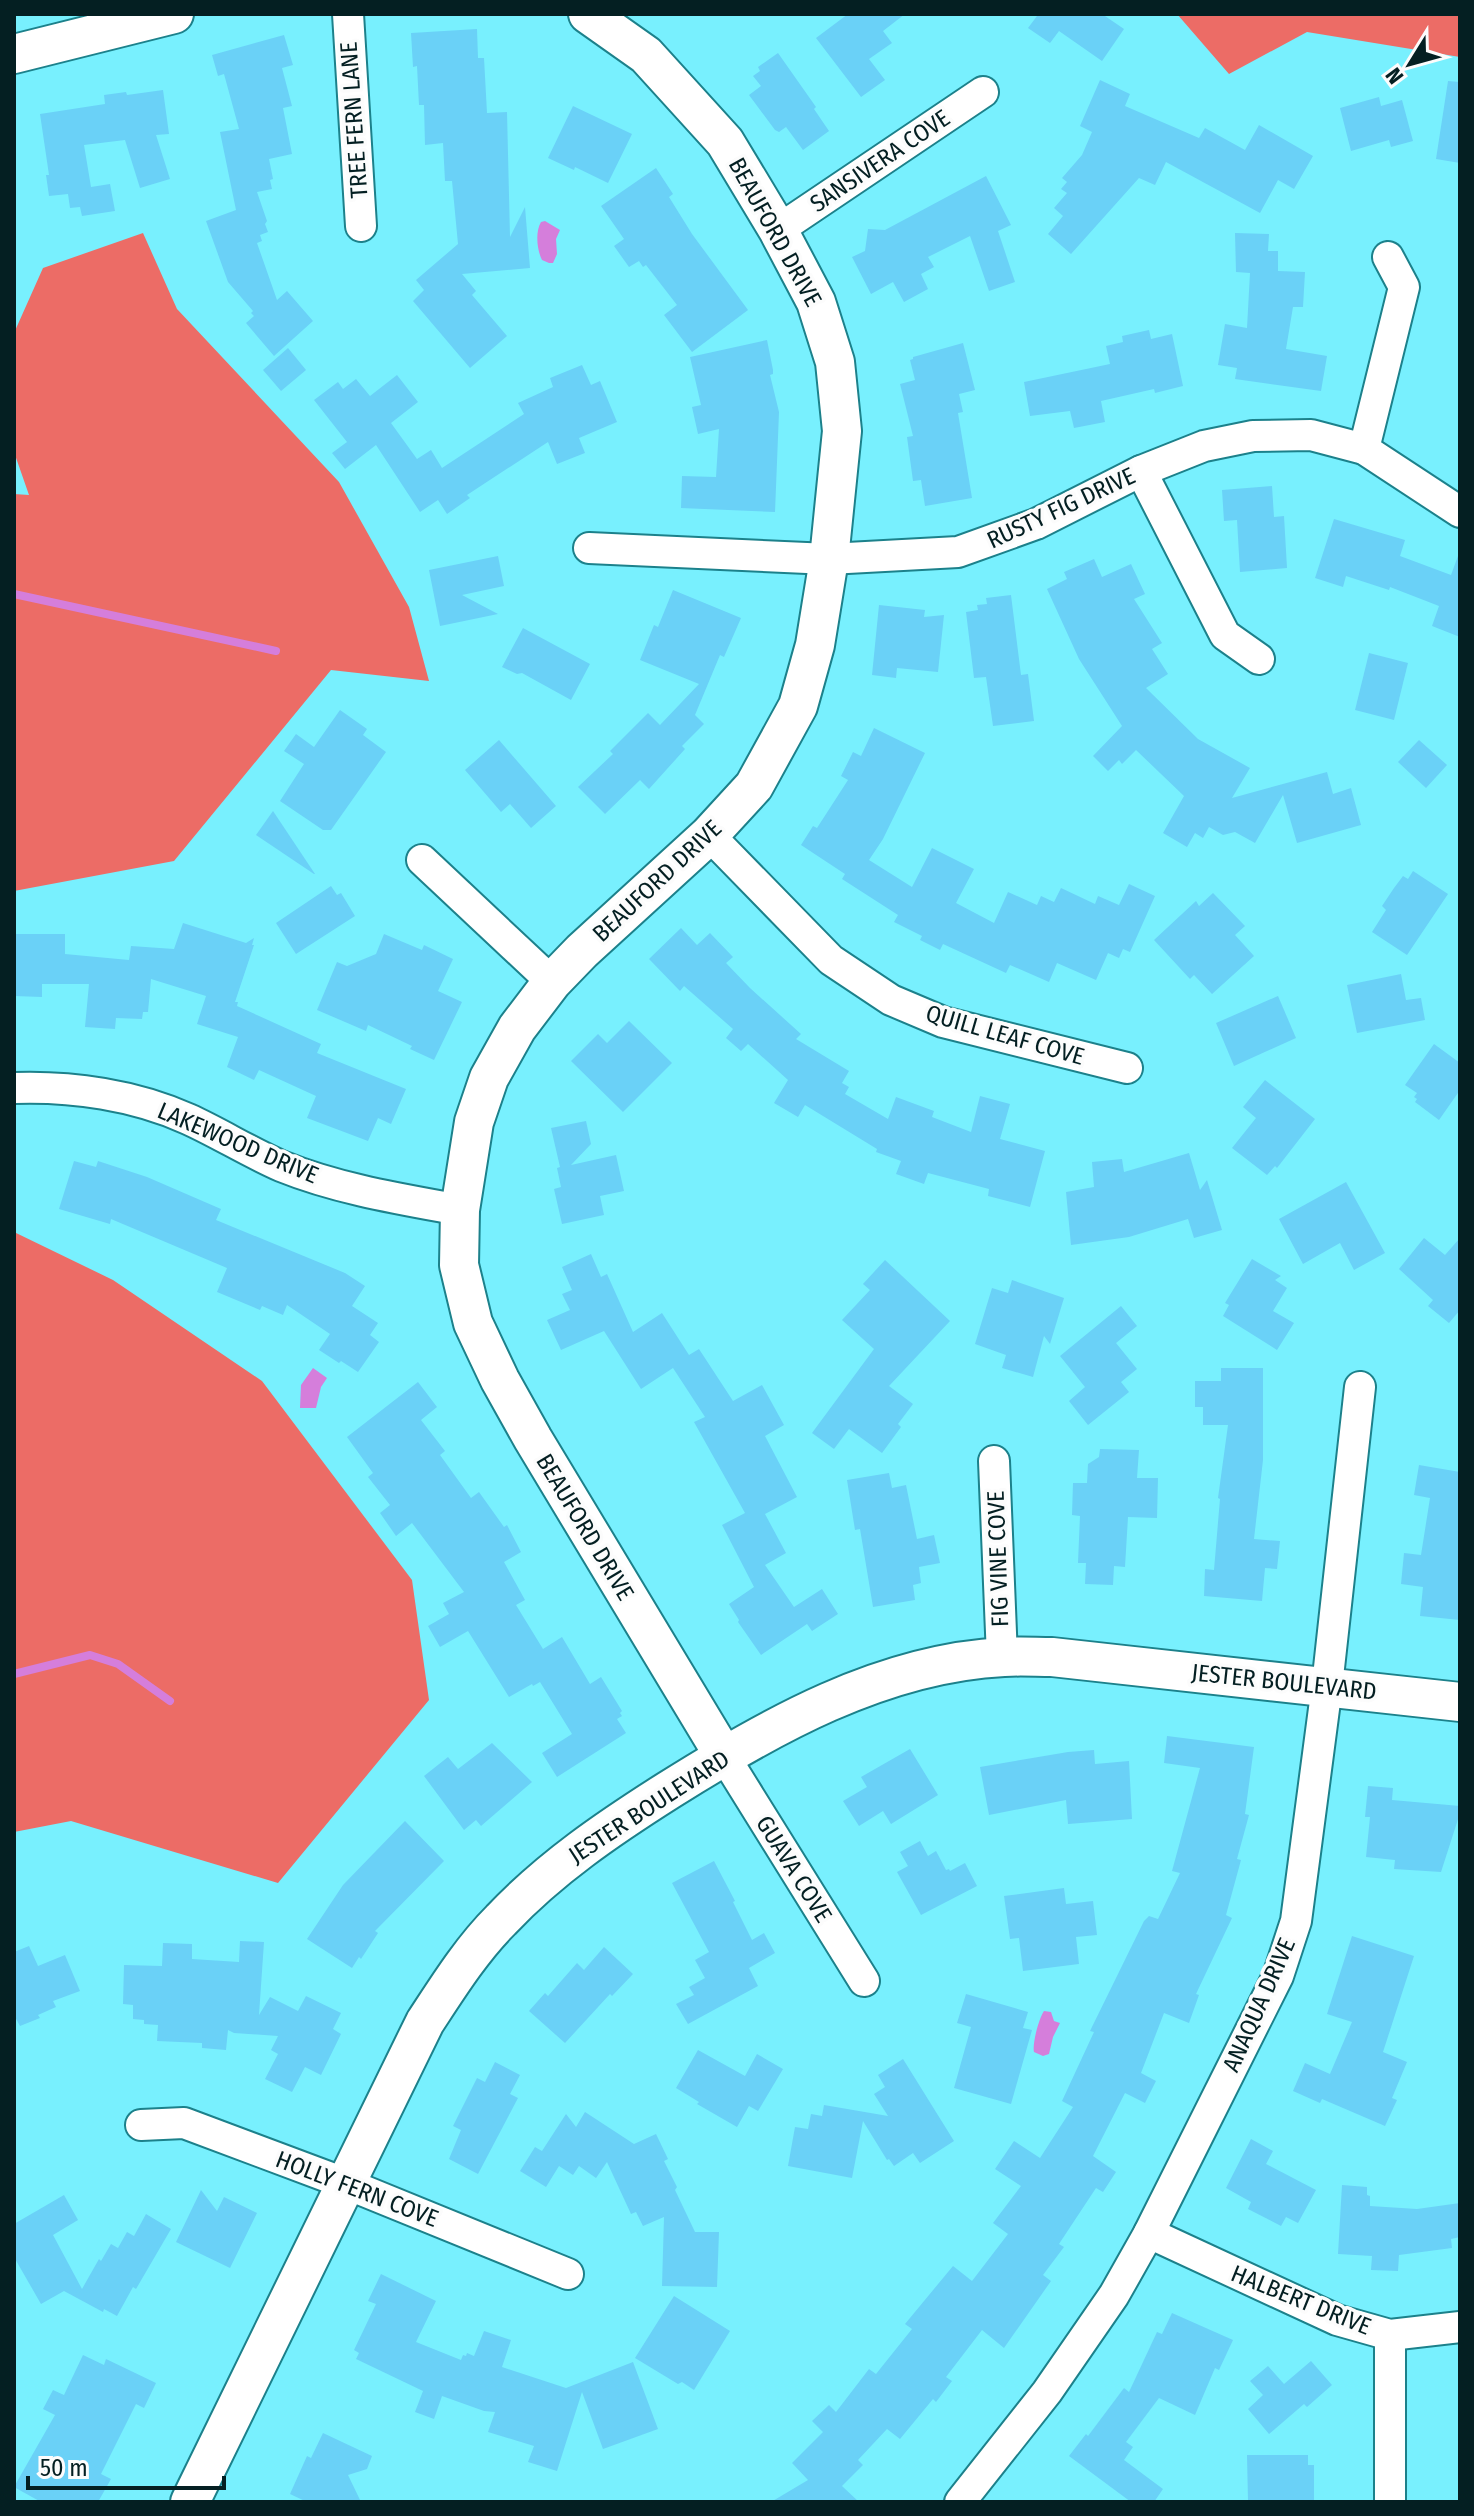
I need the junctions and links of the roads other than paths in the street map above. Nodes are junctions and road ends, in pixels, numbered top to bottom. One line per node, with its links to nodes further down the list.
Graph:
1 (174, 14): 4 (street)
2 (348, 14): 6 (street, TREE FERN LANE)
3 (588, 14): 7 (street, BEAUFORD DRIVE)
4 (14, 54)
5 (983, 92): 7 (street, SANSIVERA COVE)
6 (361, 226)
7 (778, 230): 13 (street, BEAUFORD DRIVE)
8 (1388, 257): 9 (street)
9 (1364, 449): 10 (street, RUSTY FIG DRIVE); 11 (street, RUSTY FIG DRIVE)
10 (1141, 471): 13 (street, RUSTY FIG DRIVE); 14 (street)
11 (1460, 512)
12 (589, 548): 13 (street, RUSTY FIG DRIVE)
13 (829, 559): 15 (street, BEAUFORD DRIVE)
14 (1259, 659)
15 (709, 835): 17 (street, BEAUFORD DRIVE); 18 (street, QUILL LEAF COVE)
16 (422, 860): 17 (street)
17 (552, 982): 20 (street, BEAUFORD DRIVE)
18 (1127, 1068)
19 (14, 1088): 20 (street, LAKEWOOD DRIVE)
20 (460, 1210): 26 (street, BEAUFORD DRIVE)
21 (1360, 1387): 24 (street, ANAQUA DRIVE)
22 (994, 1461): 23 (street, FIG VINE COVE)
23 (1002, 1657): 24 (street, JESTER BOULEVARD); 26 (street, JESTER BOULEVARD)
24 (1327, 1686): 25 (street, JESTER BOULEVARD); 30 (street, ANAQUA DRIVE)
25 (1460, 1702)
26 (724, 1756): 27 (street, GUAVA COVE); 29 (street, JESTER BOULEVARD)
27 (864, 1981)
28 (141, 2125): 29 (street, HOLLY FERN COVE)
29 (347, 2184): 31 (street, HOLLY FERN COVE); 34 (street, JESTER BOULEVARD)
30 (1149, 2233): 33 (street, HALBERT DRIVE); 35 (street, ANAQUA DRIVE)
31 (568, 2274)
32 (1460, 2327): 33 (street, HALBERT DRIVE)
33 (1390, 2335): 36 (street)
34 (190, 2502)
35 (960, 2502)
36 (1390, 2502)

